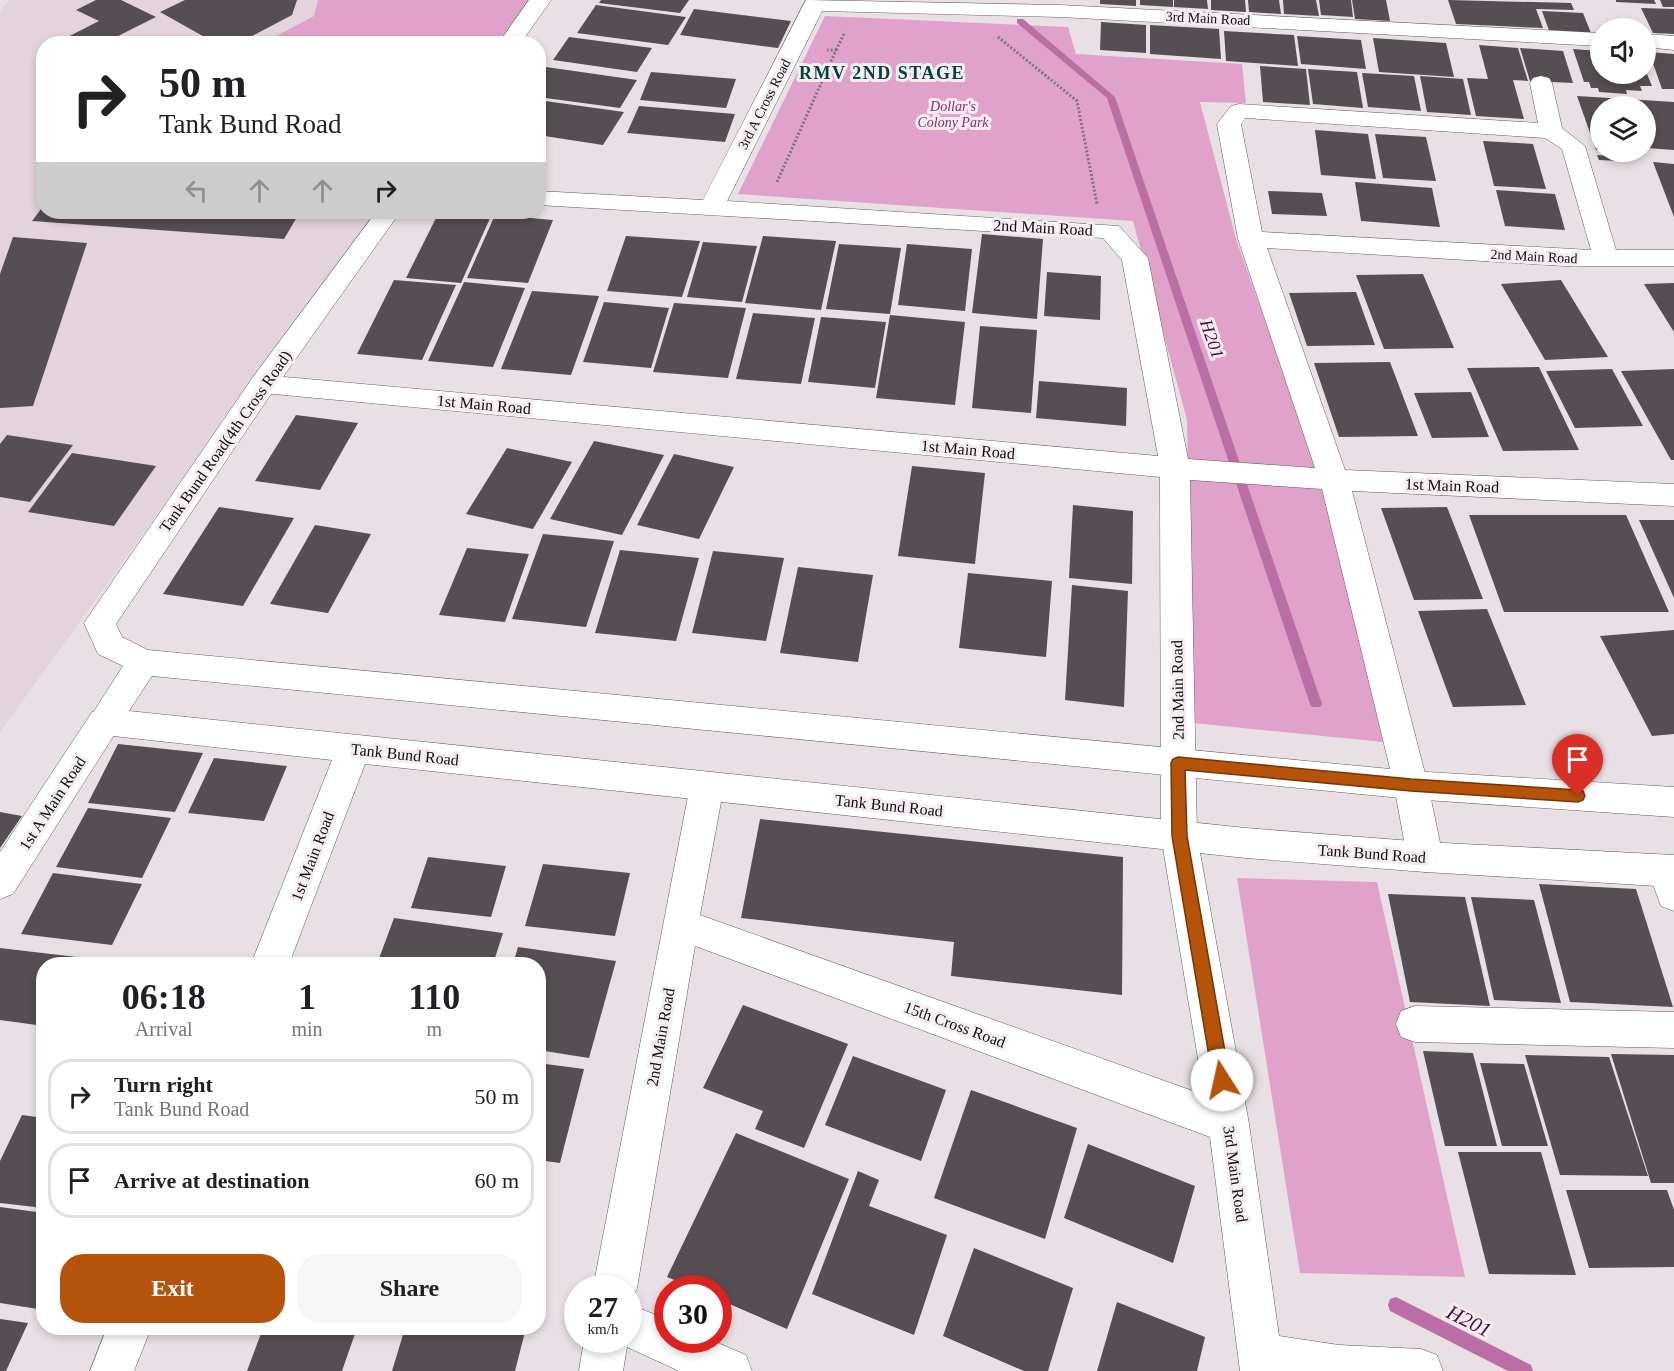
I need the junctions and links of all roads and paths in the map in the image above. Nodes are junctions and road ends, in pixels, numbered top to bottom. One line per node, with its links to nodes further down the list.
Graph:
1 (540, 0): 5 (street)
2 (816, 2): 6 (street, 3rd Main Road); 9 (street, 3rd A Cross Road)
3 (849, 25): 10 (path)
4 (990, 31): 15 (path)
5 (515, 36)
6 (1590, 38)
7 (1656, 42): 8 (street)
8 (1674, 43)
9 (793, 47): 10 (path); 16 (street, 3rd A Cross Road)
10 (836, 50): 13 (path)
11 (1540, 84): 12 (street)
12 (1551, 131): 18 (street); 19 (street)
13 (787, 182)
14 (546, 198): 16 (street, 2nd Main Road)
15 (1088, 204)
16 (711, 208): 22 (street, 2nd Main Road)
17 (383, 219): 21 (street, Tank Bund Road(4th Cross Road))
18 (1251, 239): 19 (street, 2nd Main Road); 23 (street)
19 (1606, 258): 20 (street, 2nd Main Road)
20 (1674, 258)
21 (263, 384): 22 (street, 1st Main Road); 25 (street, Tank Bund Road(4th Cross Road))
22 (1184, 469): 23 (street, 1st Main Road); 28 (street, 2nd Main Road)
23 (1334, 480): 24 (street, 1st Main Road); 29 (street)
24 (1674, 495)
25 (143, 662): 26 (street, 1st A Main Road); 28 (street)
26 (104, 722): 27 (street, Tank Bund Road); 35 (street, 1st A Main Road)
27 (354, 748): 30 (street, Tank Bund Road); 37 (street, 1st Main Road)
28 (1178, 763): 29 (street); 32 (street, 3rd Main Road)
29 (1411, 785): 31 (street); 33 (street)
30 (707, 786): 32 (street, Tank Bund Road); 36 (street, 2nd Main Road)
31 (1674, 802)
32 (1191, 838): 33 (street, Tank Bund Road); 40 (street, 3rd Main Road)
33 (1425, 857): 34 (street, Tank Bund Road)
34 (1671, 879)
35 (0, 883)
36 (680, 924): 40 (street, 15th Cross Road); 41 (street, 2nd Main Road)
37 (273, 957)
38 (1415, 1024): 39 (street)
39 (1674, 1030)
40 (1229, 1124): 45 (street, 3rd Main Road)
41 (617, 1275)
42 (642, 1330): 48 (street)
43 (126, 1335): 46 (street)
44 (604, 1353): 47 (street)
45 (1269, 1362): 49 (street)
46 (112, 1371)
47 (601, 1371)
48 (730, 1371)
49 (1420, 1371)

